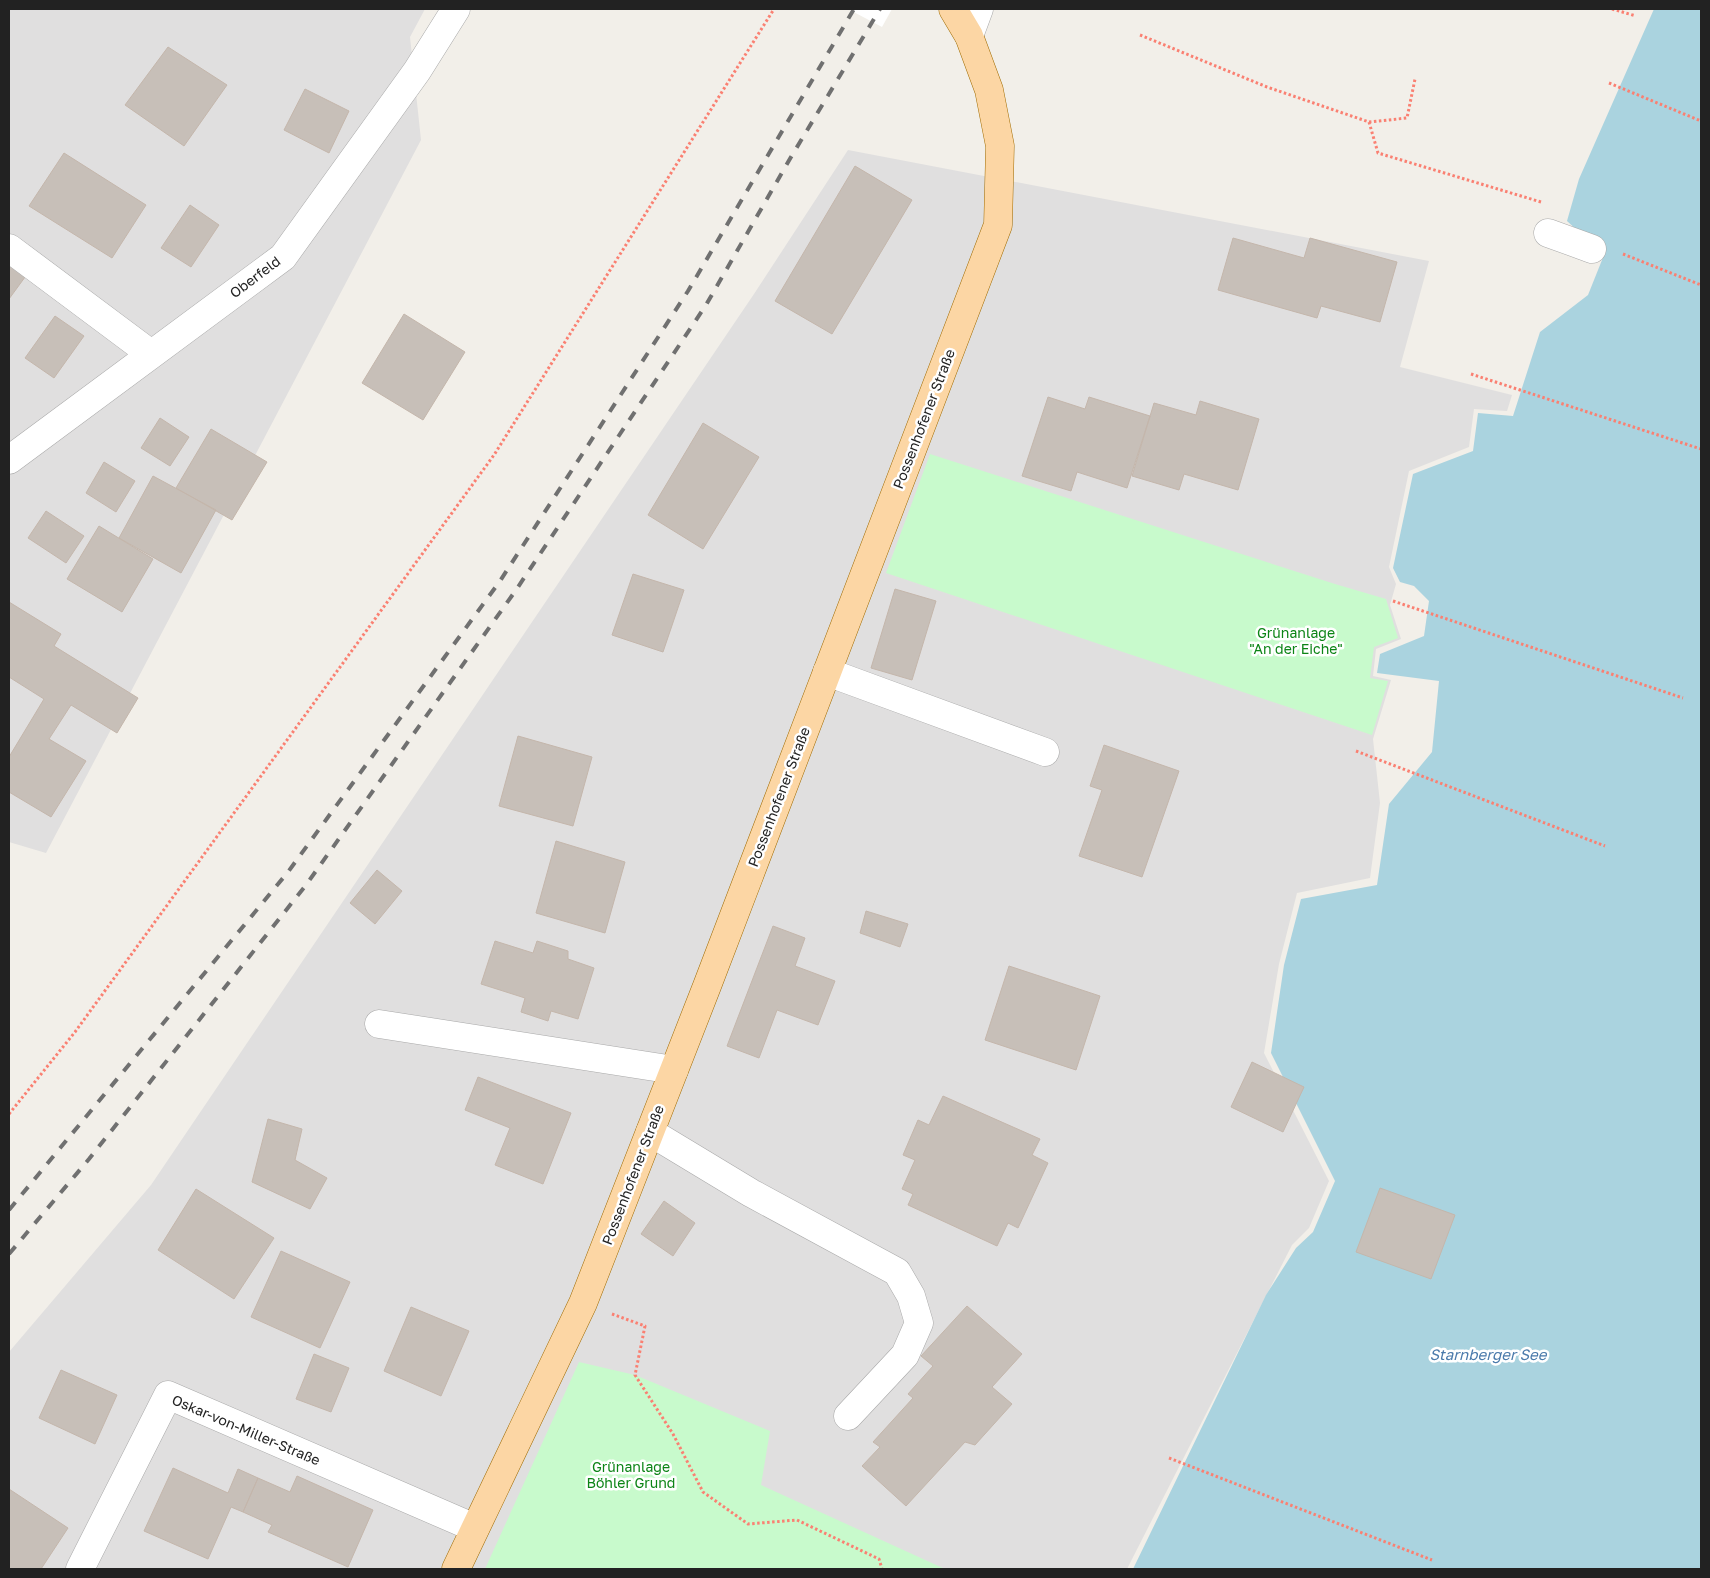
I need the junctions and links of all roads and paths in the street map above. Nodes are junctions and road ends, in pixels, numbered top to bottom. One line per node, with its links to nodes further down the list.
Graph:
1 (456, 9): 19 (street, Oberfeld)
2 (774, 9): 31 (path)
3 (953, 9): 8 (main road, Possenhofener Straße)
4 (980, 9): 8 (street)
5 (1612, 9): 6 (path)
6 (1636, 16)
7 (1140, 35): 12 (path)
8 (969, 36): 24 (main road, Possenhofener Straße)
9 (1415, 79): 12 (path)
10 (1609, 83): 11 (path)
11 (1701, 121)
12 (1369, 122): 13 (path)
13 (1549, 204)
14 (1548, 232): 16 (street)
15 (9, 248): 19 (street)
16 (1592, 249)
17 (1622, 253): 18 (path)
18 (1701, 285)
19 (151, 354): 22 (street, Oberfeld)
20 (1470, 374): 21 (path)
21 (1701, 449)
22 (9, 460)
23 (1393, 601): 25 (path)
24 (827, 672): 27 (street); 30 (main road, Possenhofener Straße)
25 (1683, 698)
26 (1356, 751): 28 (path)
27 (1045, 752)
28 (1605, 846)
29 (380, 1024): 30 (street)
30 (674, 1070): 32 (main road, Possenhofener Straße)
31 (9, 1114)
32 (650, 1132): 33 (main road, Possenhofener Straße); 34 (street)
33 (583, 1303): 36 (main road, Possenhofener Straße); 40 (path)
34 (848, 1416)
35 (1169, 1458): 37 (path)
36 (475, 1528): 38 (street, Oskar-von-Miller-Straße); 39 (main road, Possenhofener Straße)
37 (1432, 1560)
38 (80, 1569)
39 (456, 1569)
40 (882, 1569)

